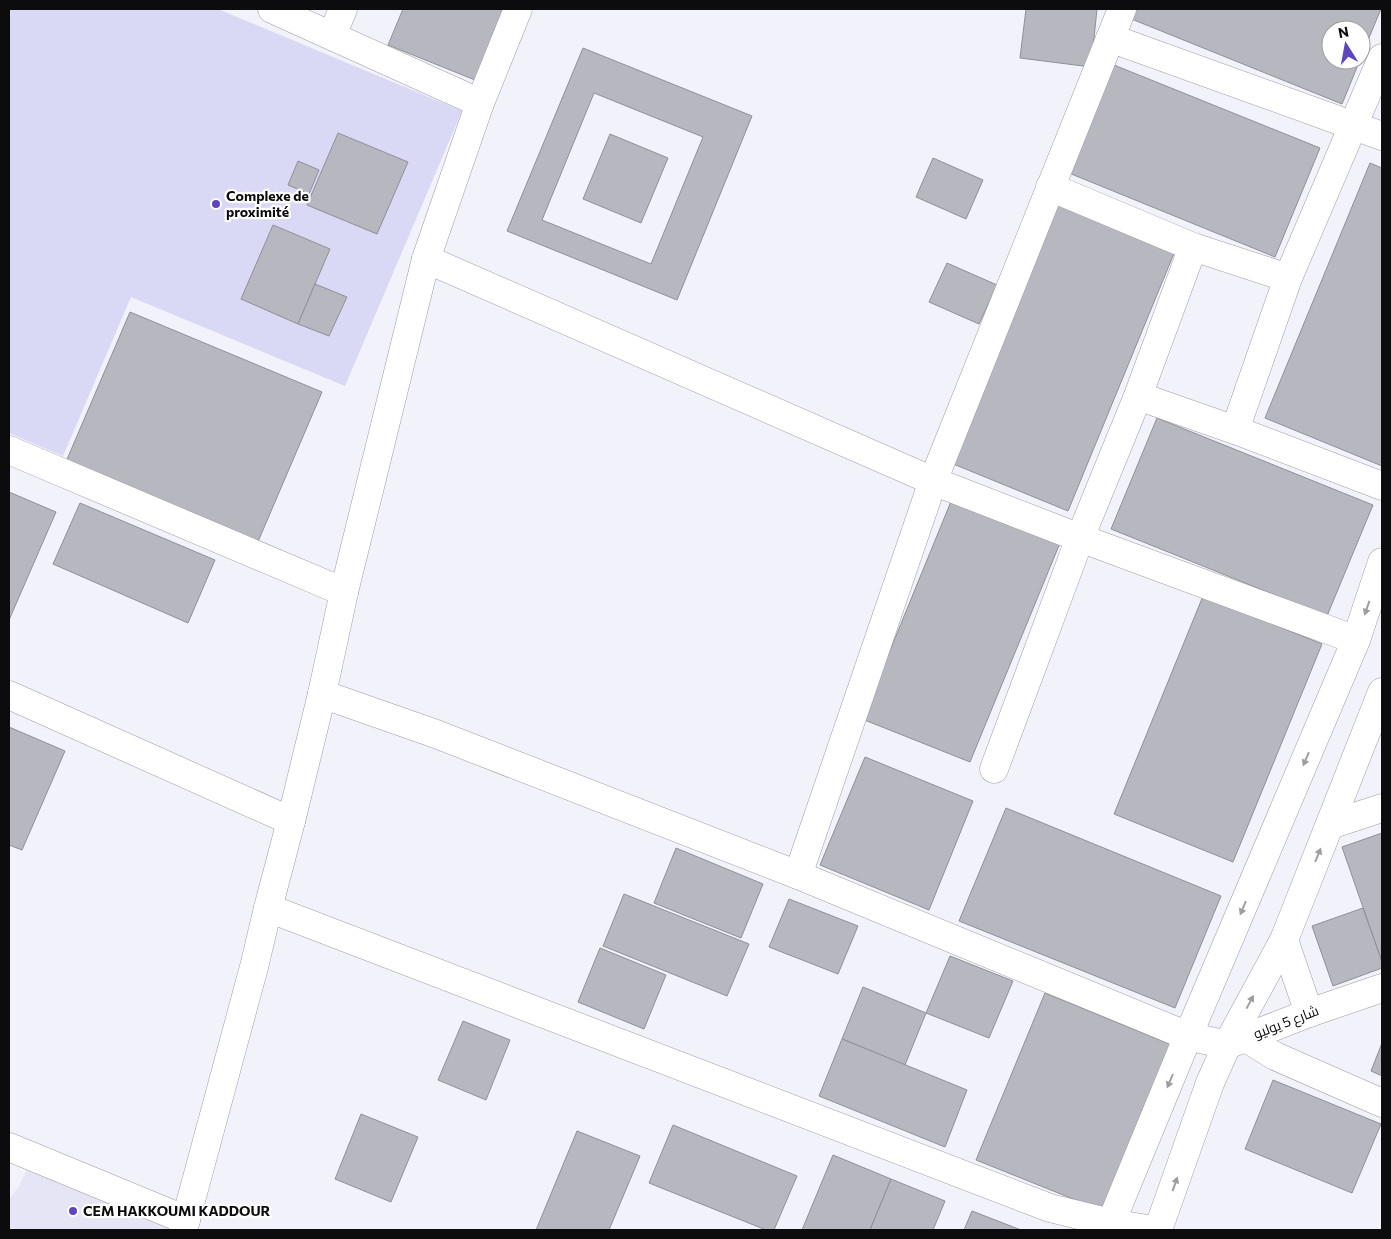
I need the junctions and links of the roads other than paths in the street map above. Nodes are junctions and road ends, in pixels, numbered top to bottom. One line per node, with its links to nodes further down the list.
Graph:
1 (272, 9): 5 (street)
2 (343, 9): 5 (street)
3 (518, 9): 8 (street)
4 (1122, 9): 6 (street)
5 (332, 36): 8 (street)
6 (1110, 38): 9 (street); 11 (street)
7 (1382, 58): 9 (street)
8 (480, 102): 13 (street)
9 (1354, 125): 10 (street); 14 (street)
10 (1382, 136)
11 (1050, 187): 12 (street); 18 (street)
12 (1193, 248): 14 (street); 15 (street)
13 (426, 259): 18 (street); 22 (street)
14 (1288, 278): 16 (street)
15 (1138, 396): 16 (street); 20 (street)
16 (1234, 430): 19 (street)
17 (9, 450): 22 (street)
18 (933, 480): 20 (street); 31 (street)
19 (1382, 486)
20 (1080, 538): 23 (street); 27 (street)
21 (1382, 562): 23 (street, one-way to 23)
22 (344, 592): 25 (street)
23 (1356, 640): 36 (street, one-way to 36)
24 (1382, 692): 30 (street)
25 (322, 694): 29 (street); 31 (street)
26 (9, 695): 29 (street)
27 (994, 769)
28 (1382, 808): 30 (street)
29 (291, 821): 32 (street)
30 (1330, 825): 33 (street, one-way to 30)
31 (798, 875): 36 (street)
32 (268, 908): 40 (street); 41 (street)
33 (1284, 940): 35 (street); 37 (street, one-way to 33)
34 (1382, 988): 35 (street, شارع 5 يوليو)
35 (1309, 1013): 37 (street, شارع 5 يوليو)
36 (1188, 1036): 37 (street); 41 (street, one-way to 41)
37 (1236, 1041): 38 (street); 43 (street, one-way to 37)
38 (1382, 1103)
39 (9, 1147): 40 (street)
40 (184, 1225)
41 (1110, 1227): 42 (street)
42 (1153, 1230)
43 (1158, 1230)

